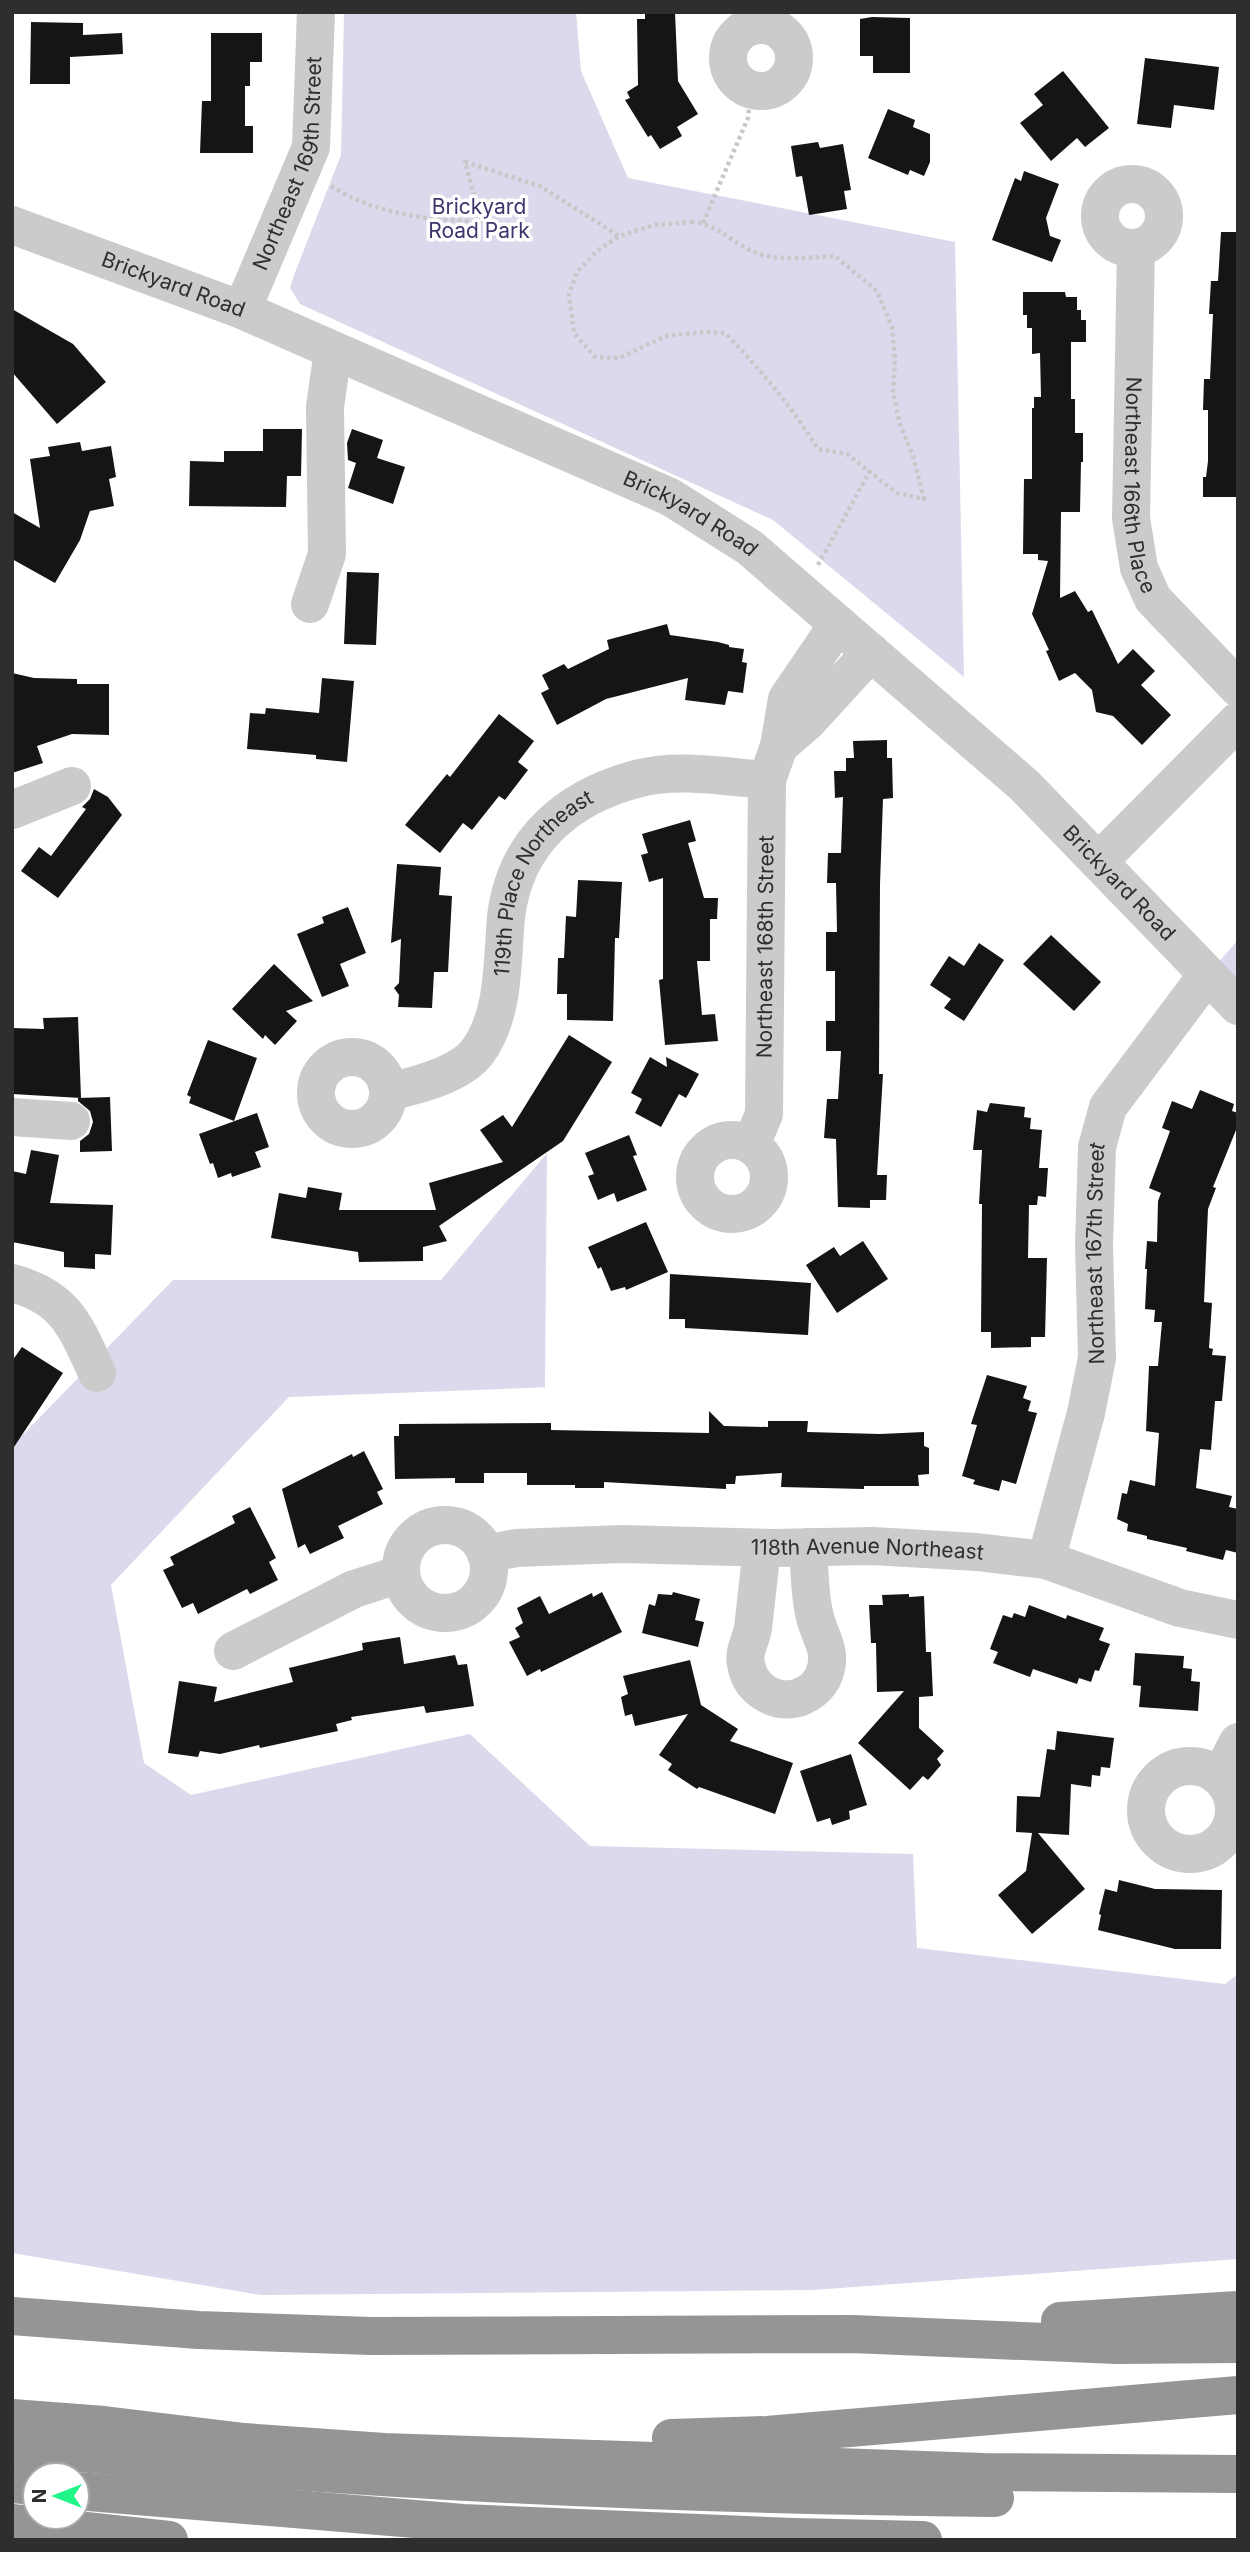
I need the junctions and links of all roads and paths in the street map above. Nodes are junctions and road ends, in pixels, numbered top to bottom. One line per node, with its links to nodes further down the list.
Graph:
1 (316, 12): 9 (street, Northeast 169th Street)
2 (759, 18): 3 (street); 3 (street)
3 (751, 90): 5 (path)
4 (331, 186): 7 (path)
5 (703, 223): 7 (path); 11 (path)
6 (12, 225): 9 (street, Brickyard Road)
7 (619, 236): 11 (path)
8 (1136, 248): 16 (street, Northeast 166th Place)
9 (242, 310): 10 (street, Brickyard Road)
10 (333, 350): 12 (street, Brickyard Road); 13 (street)
11 (870, 471): 12 (path)
12 (802, 593): 14 (street, Brickyard Road)
13 (310, 604)
14 (838, 624): 15 (street, Brickyard Road); 18 (street, Northeast 168th Street)
15 (871, 652): 18 (street); 21 (street, Brickyard Road)
16 (1238, 688)
17 (1238, 721): 21 (street)
18 (773, 763): 24 (street, 119th Place Northeast); 27 (street, Northeast 168th Street)
19 (72, 786): 20 (street)
20 (12, 810)
21 (1098, 862): 22 (street, Brickyard Road)
22 (1207, 975): 23 (street, Brickyard Road); 33 (street, Northeast 167th Street)
23 (1238, 1006)
24 (388, 1092)
25 (12, 1117): 26 (street)
26 (71, 1121)
27 (751, 1145)
28 (12, 1283): 29 (street)
29 (97, 1373)
30 (808, 1547): 31 (street, 118th Avenue Northeast); 31 (street); 33 (street, 118th Avenue Northeast)
31 (762, 1548): 32 (street, 118th Avenue Northeast)
32 (486, 1554): 34 (street); 34 (street)
33 (1046, 1560): 35 (street, 118th Avenue Northeast)
34 (401, 1574): 36 (street)
35 (1238, 1620)
36 (233, 1651)
37 (1238, 1742): 38 (street)
38 (1220, 1777)
39 (1238, 2310): 41 (highway)
40 (12, 2316): 41 (highway)
41 (852, 2334): 42 (highway)
42 (1238, 2344)
43 (1238, 2395): 46 (highway)
44 (12, 2418): 46 (highway)
45 (12, 2446): 49 (highway)
46 (384, 2452): 47 (highway)
47 (1238, 2474)
48 (91, 2492): 52 (highway)
49 (1238, 2498)
50 (12, 2523): 51 (highway)
51 (169, 2540)
52 (923, 2540)

